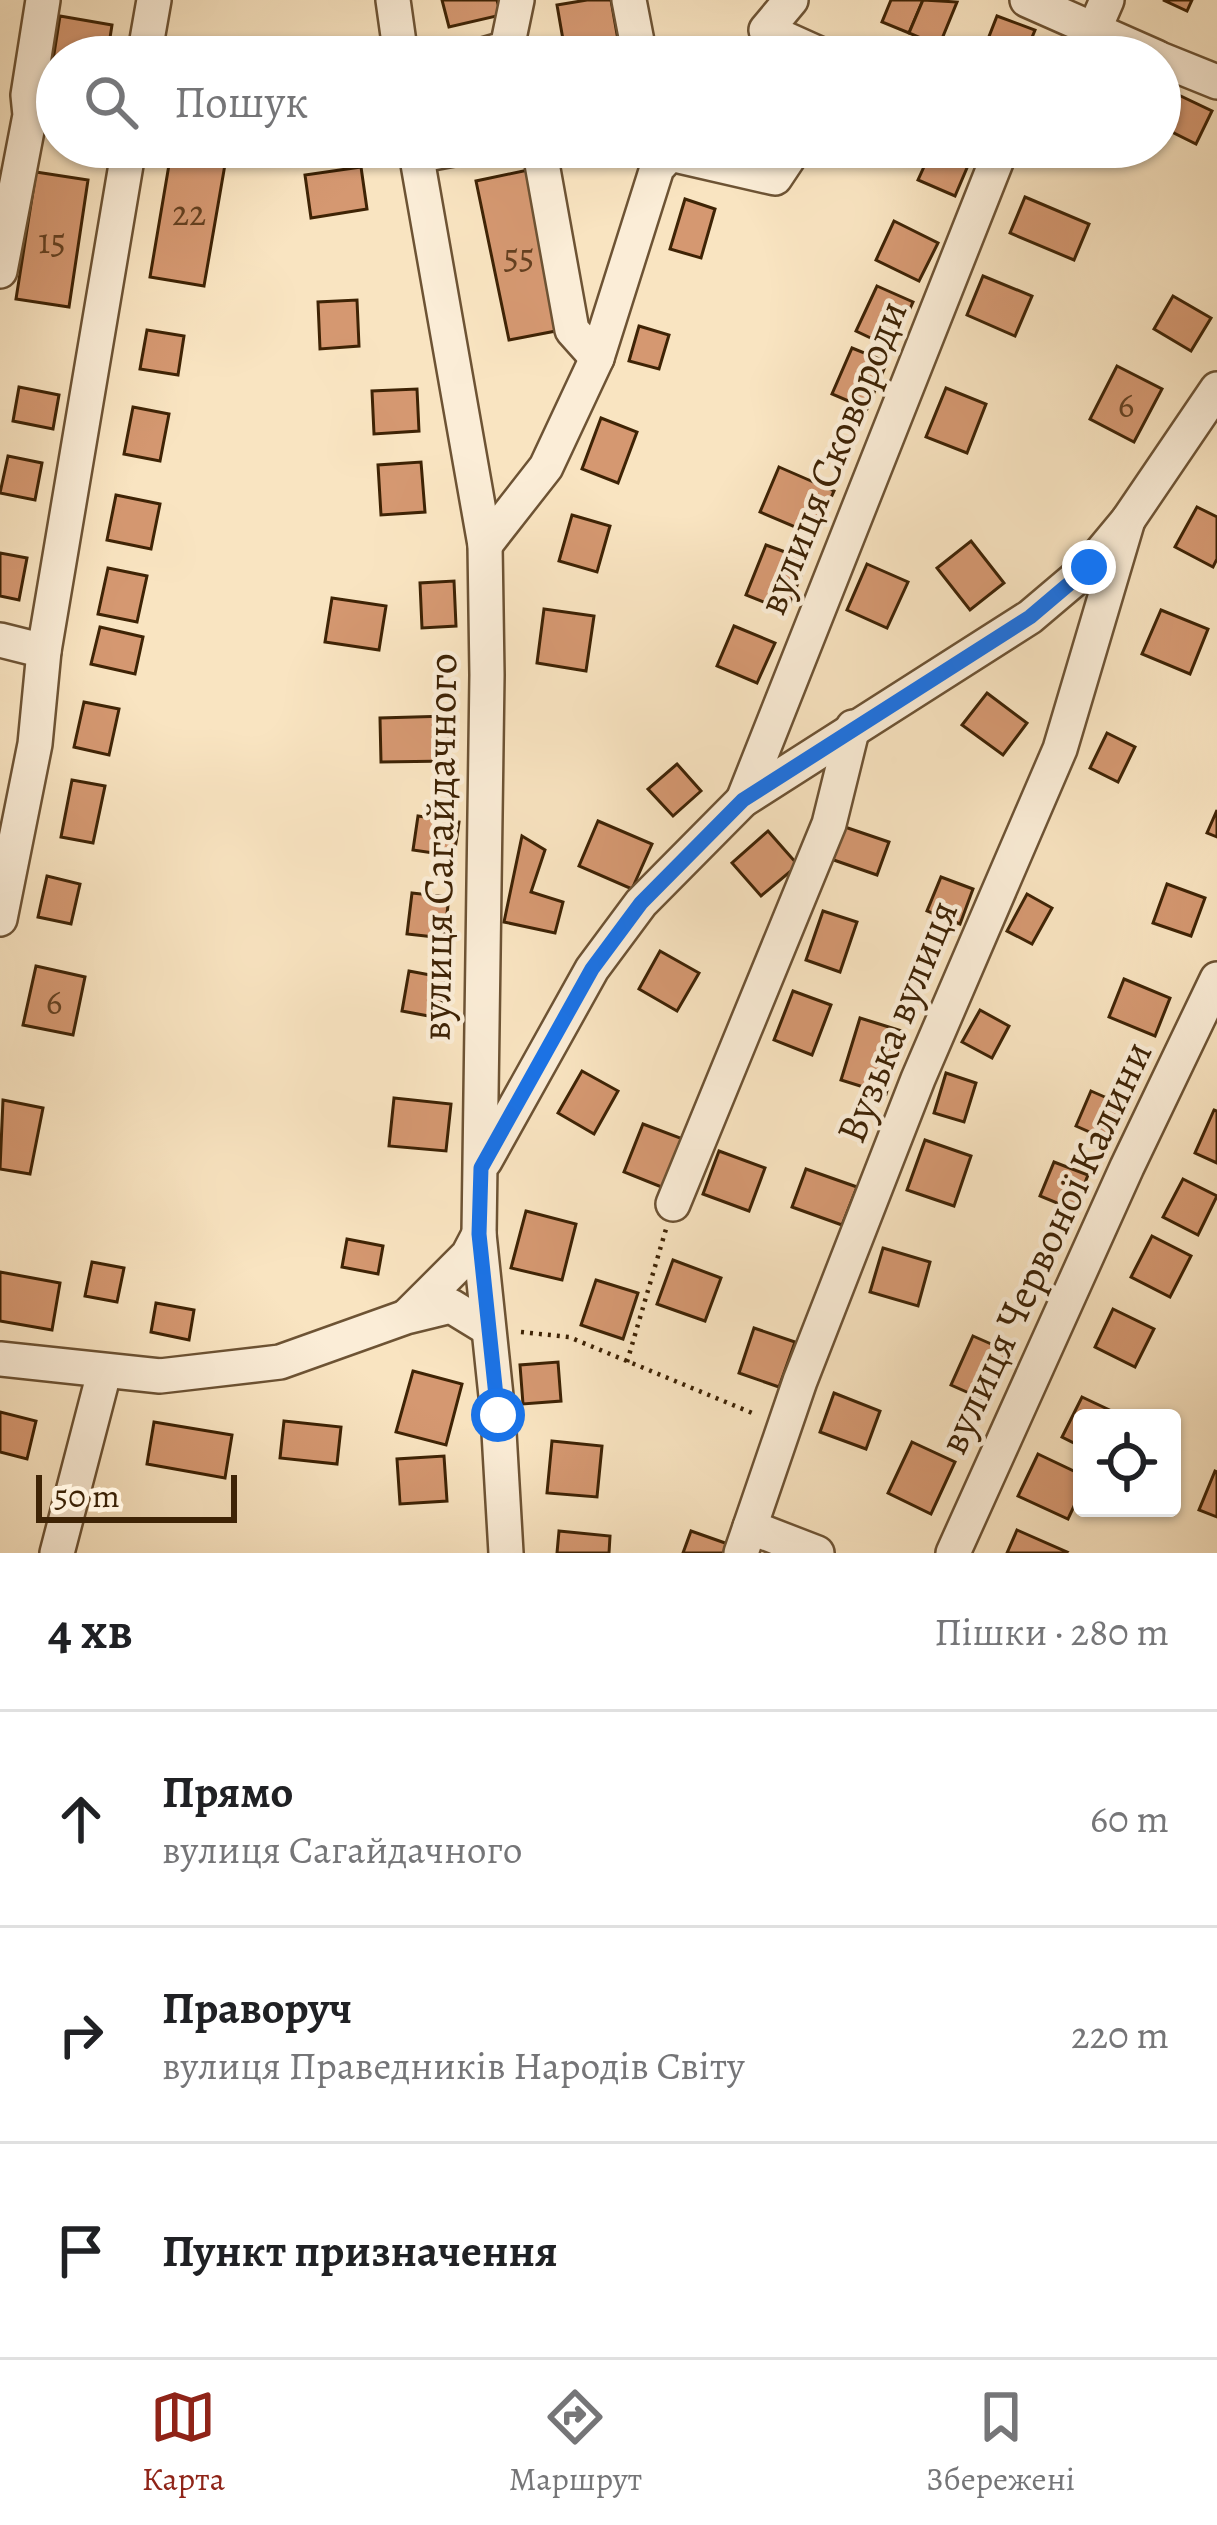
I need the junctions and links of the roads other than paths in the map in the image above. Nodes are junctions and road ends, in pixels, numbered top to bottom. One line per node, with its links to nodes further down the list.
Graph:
1 (44, 0): 9 (street)
2 (154, 0): 10 (street)
3 (393, 0): 11 (street)
4 (517, 0): 12 (street)
5 (629, 0): 13 (street)
6 (791, 0): 14 (street)
7 (1027, 0): 8 (street)
8 (1101, 15): 15 (street)
9 (38, 36)
10 (148, 36)
11 (398, 36)
12 (510, 36)
13 (636, 36)
14 (779, 36)
15 (1129, 36)
16 (36, 47): 26 (street)
17 (1181, 67): 18 (street)
18 (1217, 82)
19 (125, 168): 32 (street)
20 (419, 168): 30 (street, вулиця Сагайдачного)
21 (542, 168): 27 (street)
22 (653, 168): 27 (street)
23 (732, 168): 24 (street)
24 (782, 168)
25 (995, 168): 34 (street, вулиця Сковороди)
26 (0, 271)
27 (597, 358): 30 (street)
28 (1217, 389): 29 (street)
29 (1128, 520): 33 (street); 44 (street, Вузька вулиця)
30 (485, 545): 37 (street, вулиця Сагайдачного)
31 (0, 640): 32 (street)
32 (44, 651): 35 (street)
33 (853, 727): 34 (street); 38 (street)
34 (743, 800): 37 (street)
35 (0, 919)
36 (1217, 979): 48 (street, вулиця Червоної Калини)
37 (481, 1168): 39 (street, вулиця Сагайдачного)
38 (674, 1204)
39 (479, 1234): 40 (street); 41 (street, вулиця Сагайдачного)
40 (406, 1317): 41 (street); 43 (street)
41 (487, 1328): 46 (street, вулиця Сагайдачного)
42 (0, 1359): 43 (street)
43 (104, 1372): 45 (street)
44 (746, 1540): 47 (street)
45 (57, 1553)
46 (506, 1553)
47 (818, 1553)
48 (953, 1553)

